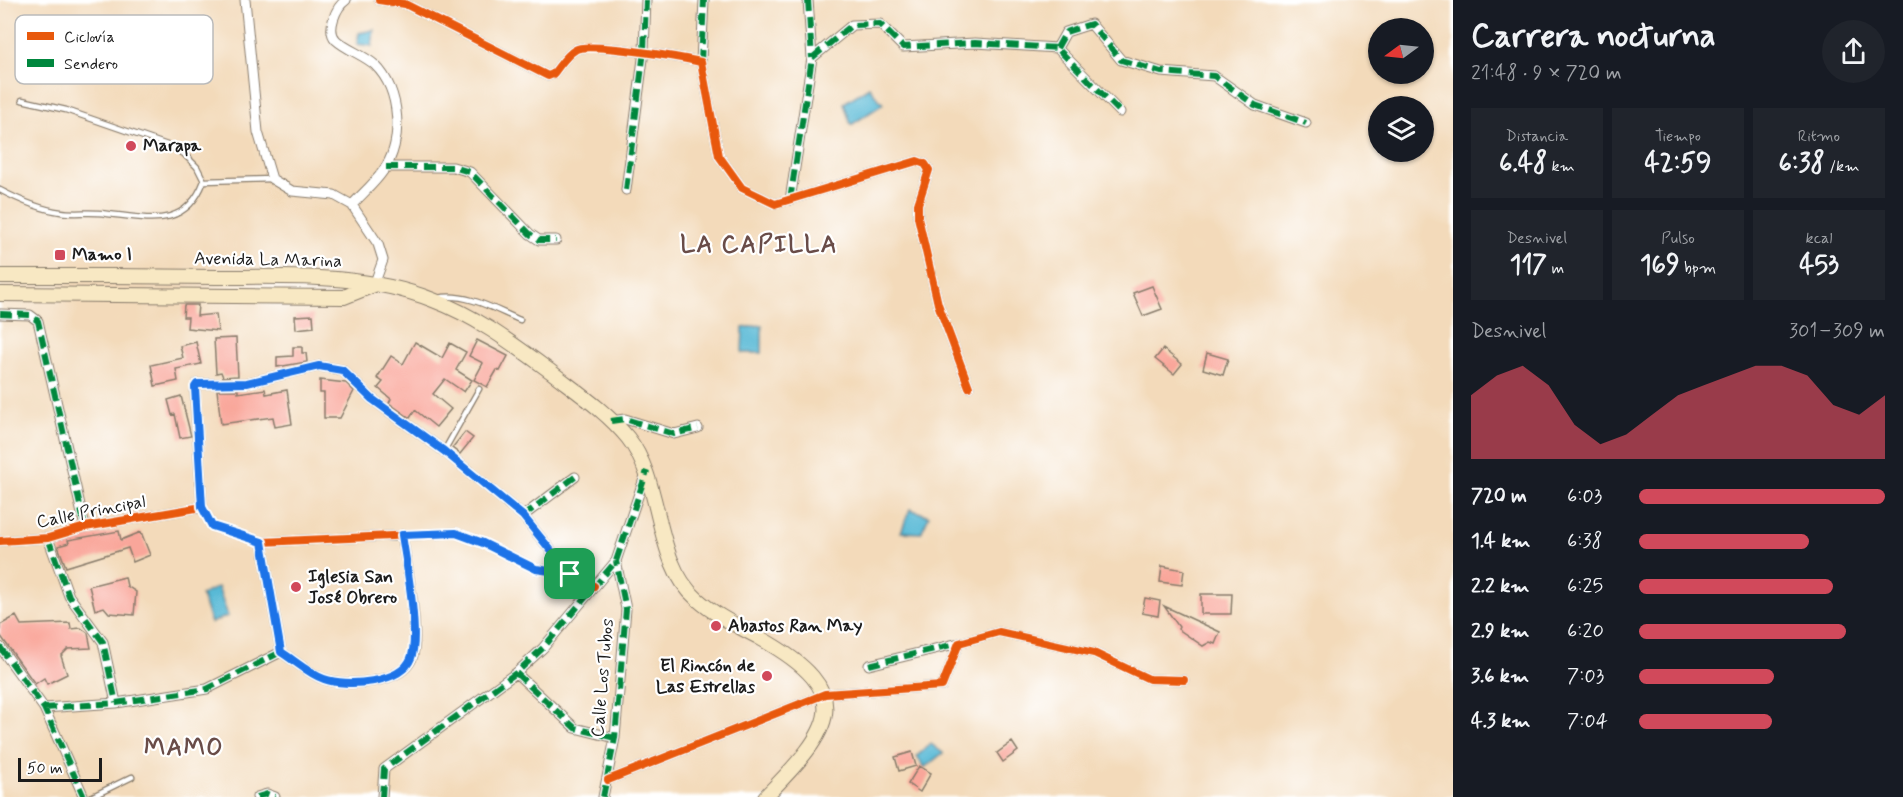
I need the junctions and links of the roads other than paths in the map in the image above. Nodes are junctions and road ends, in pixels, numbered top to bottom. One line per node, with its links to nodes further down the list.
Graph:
1 (245, 0): 15 (street)
2 (346, 0): 14 (street)
3 (379, 0): 8 (street)
4 (646, 0): 8 (street)
5 (704, 0): 10 (street)
6 (808, 0): 9 (street)
7 (1057, 48): 9 (street); 12 (street); 13 (street)
8 (644, 51): 10 (street); 18 (street)
9 (812, 58): 19 (street)
10 (701, 62): 19 (street)
11 (22, 100): 16 (lane)
12 (1120, 112)
13 (1306, 123)
14 (386, 167): 20 (street); 21 (street)
15 (272, 179): 16 (lane); 20 (street)
16 (204, 181): 17 (lane)
17 (0, 190)
18 (626, 190)
19 (790, 200): 28 (street)
20 (352, 205): 23 (street)
21 (556, 240)
22 (0, 276): 23 (main road, Avenida La Marina)
23 (374, 285): 24 (main road, Avenida La Marina); 25 (main road)
24 (0, 294)
25 (432, 299): 27 (lane); 30 (main road)
26 (0, 314): 37 (street)
27 (520, 320)
28 (969, 387)
29 (479, 389): 32 (lane)
30 (611, 421): 31 (street); 33 (main road)
31 (698, 428)
32 (444, 451): 35 (street); 36 (street)
33 (646, 471): 42 (street); 51 (main road)
34 (575, 477): 36 (street)
35 (202, 507): 37 (street, Calle Principal); 41 (street)
36 (523, 516): 43 (street)
37 (85, 527): 39 (street, Calle Principal)
38 (402, 535): 41 (street); 43 (street); 47 (street)
39 (48, 538): 40 (street, Calle Principal); 52 (street)
40 (0, 541)
41 (262, 542): 47 (street)
42 (616, 561): 44 (street); 54 (street, Calle Los Tubos)
43 (570, 574): 44 (street)
44 (594, 586): 49 (street)
45 (959, 643): 48 (street); 50 (street); 51 (street)
46 (0, 647): 53 (street)
47 (281, 652): 52 (street)
48 (869, 665)
49 (516, 673): 54 (street); 61 (street)
50 (1184, 680)
51 (825, 694): 56 (street); 63 (main road)
52 (116, 703): 53 (street)
53 (44, 708): 57 (street)
54 (615, 738): 56 (street, Calle Los Tubos)
55 (132, 777): 58 (lane)
56 (608, 780): 62 (street, Calle Los Tubos)
57 (84, 797)
58 (91, 797)
59 (257, 797): 60 (street)
60 (275, 797)
61 (382, 797)
62 (603, 797)
63 (765, 797)

